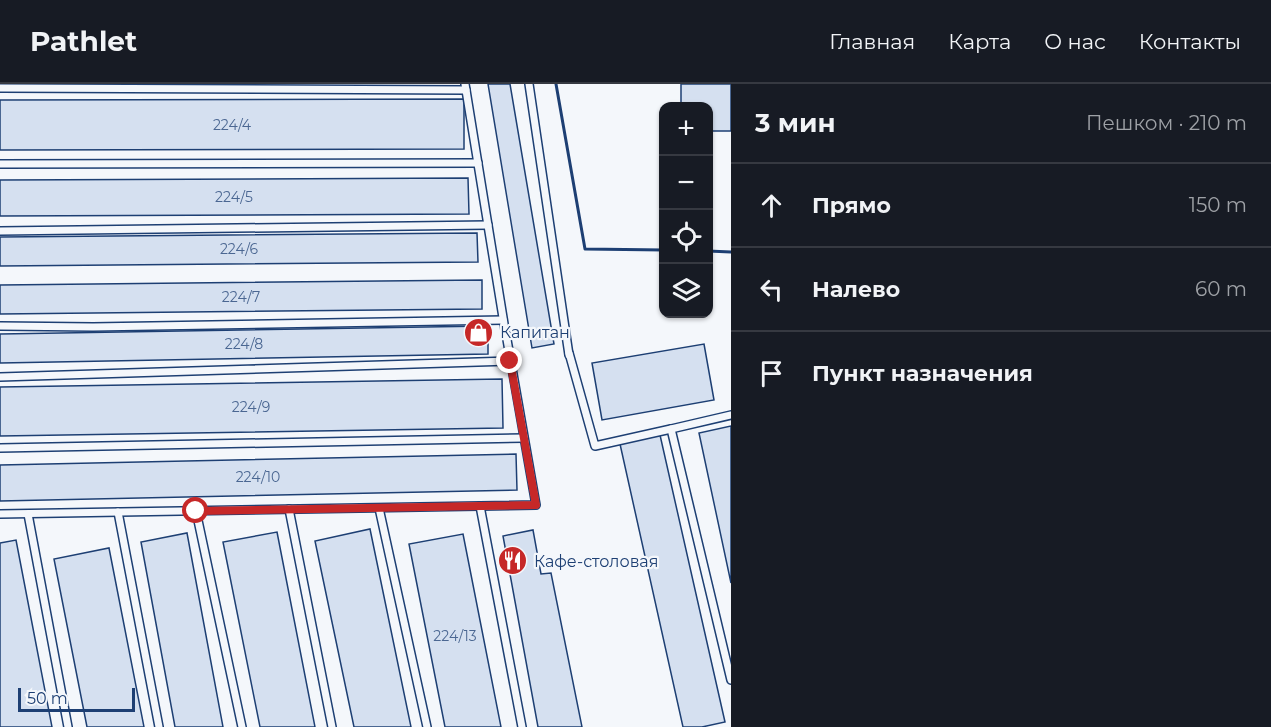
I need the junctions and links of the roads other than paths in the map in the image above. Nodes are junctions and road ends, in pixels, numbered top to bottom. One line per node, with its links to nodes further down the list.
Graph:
1 (529, 84): 13 (lane)
2 (466, 87): 3 (lane); 4 (lane)
3 (0, 88)
4 (478, 163): 5 (lane); 6 (lane)
5 (0, 164)
6 (488, 225): 7 (lane); 8 (lane)
7 (0, 231)
8 (503, 320): 9 (lane); 10 (lane)
9 (0, 326)
10 (510, 361): 11 (lane); 14 (lane)
11 (0, 377)
12 (731, 416): 13 (lane)
13 (671, 429): 23 (lane)
14 (524, 438): 15 (lane); 16 (lane)
15 (0, 448)
16 (480, 506): 17 (lane); 29 (lane)
17 (379, 508): 18 (lane); 28 (lane)
18 (289, 509): 19 (lane); 27 (lane)
19 (196, 511): 20 (lane); 26 (lane)
20 (118, 512): 22 (lane); 25 (lane)
21 (0, 514): 22 (lane)
22 (28, 514): 24 (lane)
23 (731, 680)
24 (68, 727)
25 (159, 727)
26 (242, 727)
27 (332, 727)
28 (427, 727)
29 (522, 727)

